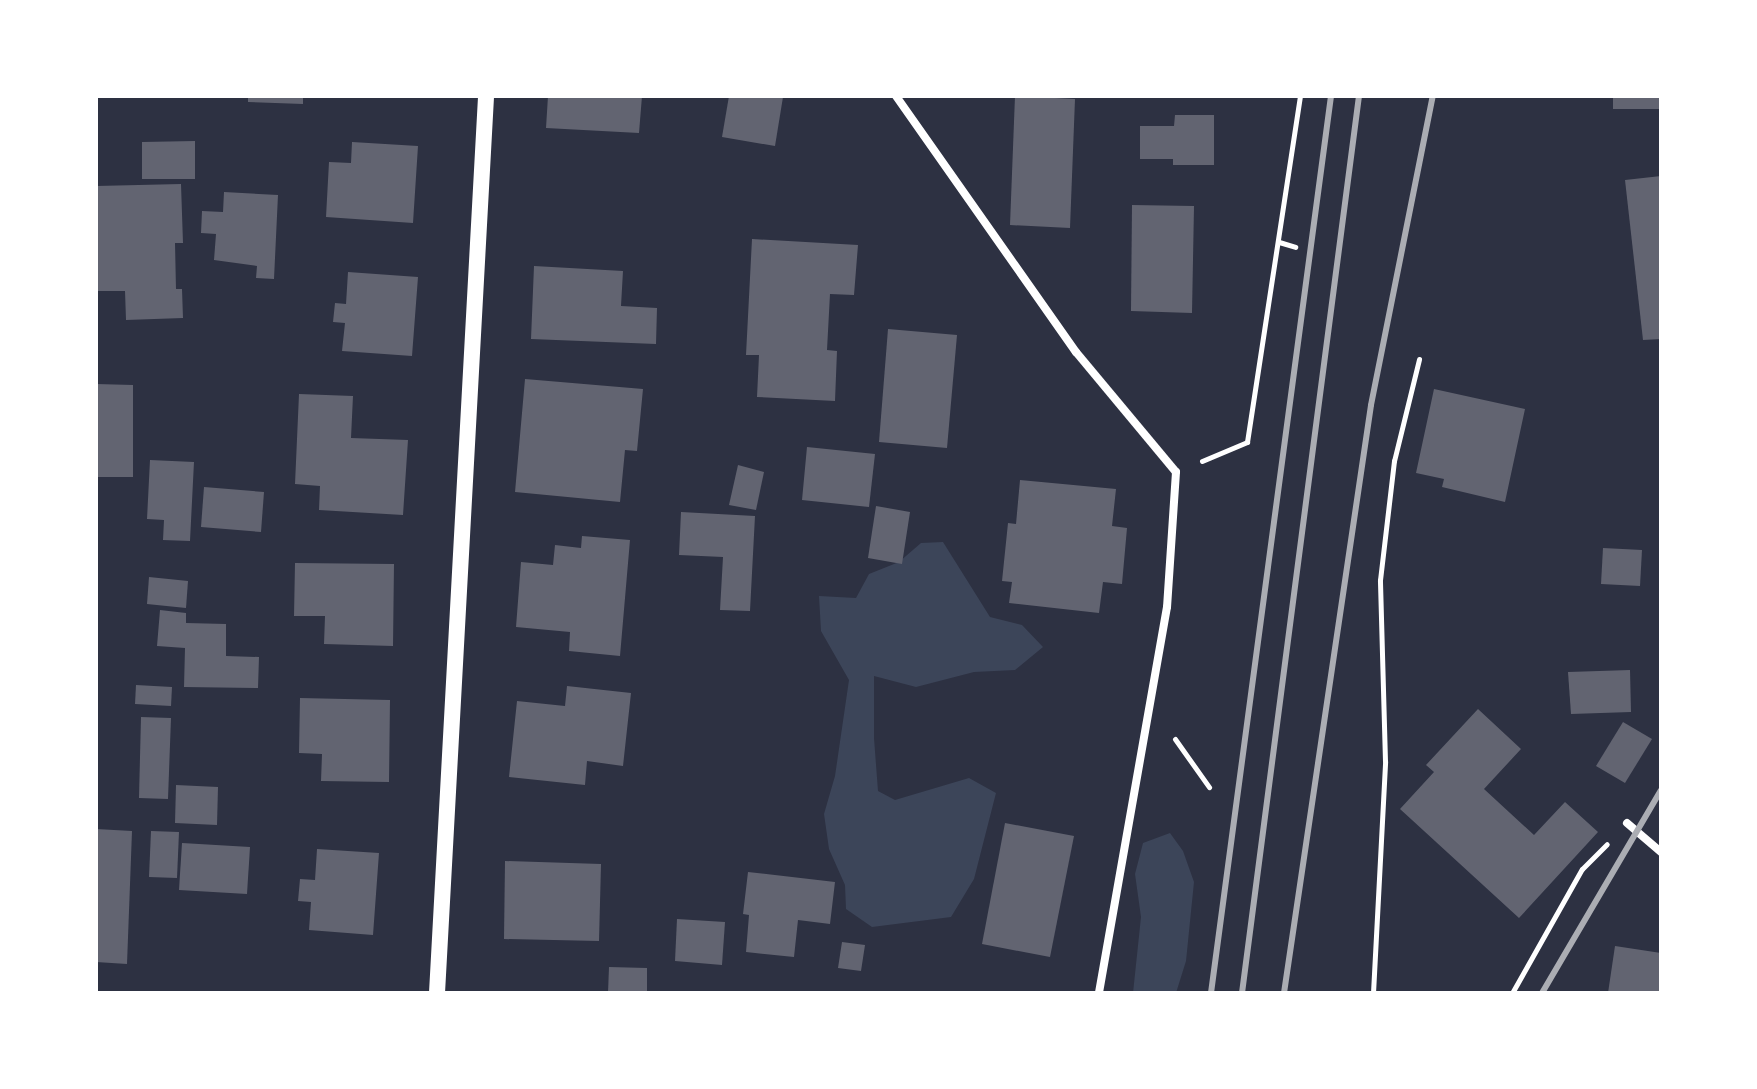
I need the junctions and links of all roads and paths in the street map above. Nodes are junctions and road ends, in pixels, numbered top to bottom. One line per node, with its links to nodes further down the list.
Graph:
1 (486, 96): 12 (main road)
2 (896, 96): 7 (street)
3 (1300, 96): 4 (path)
4 (1279, 242): 5 (path); 7 (path)
5 (1295, 247)
6 (1419, 359): 14 (path)
7 (1176, 472): 8 (street)
8 (1150, 704): 9 (path); 13 (street)
9 (1209, 787)
10 (1627, 823): 11 (street); 15 (path)
11 (1661, 852)
12 (437, 993)
13 (1099, 993)
14 (1373, 993)
15 (1512, 993)

